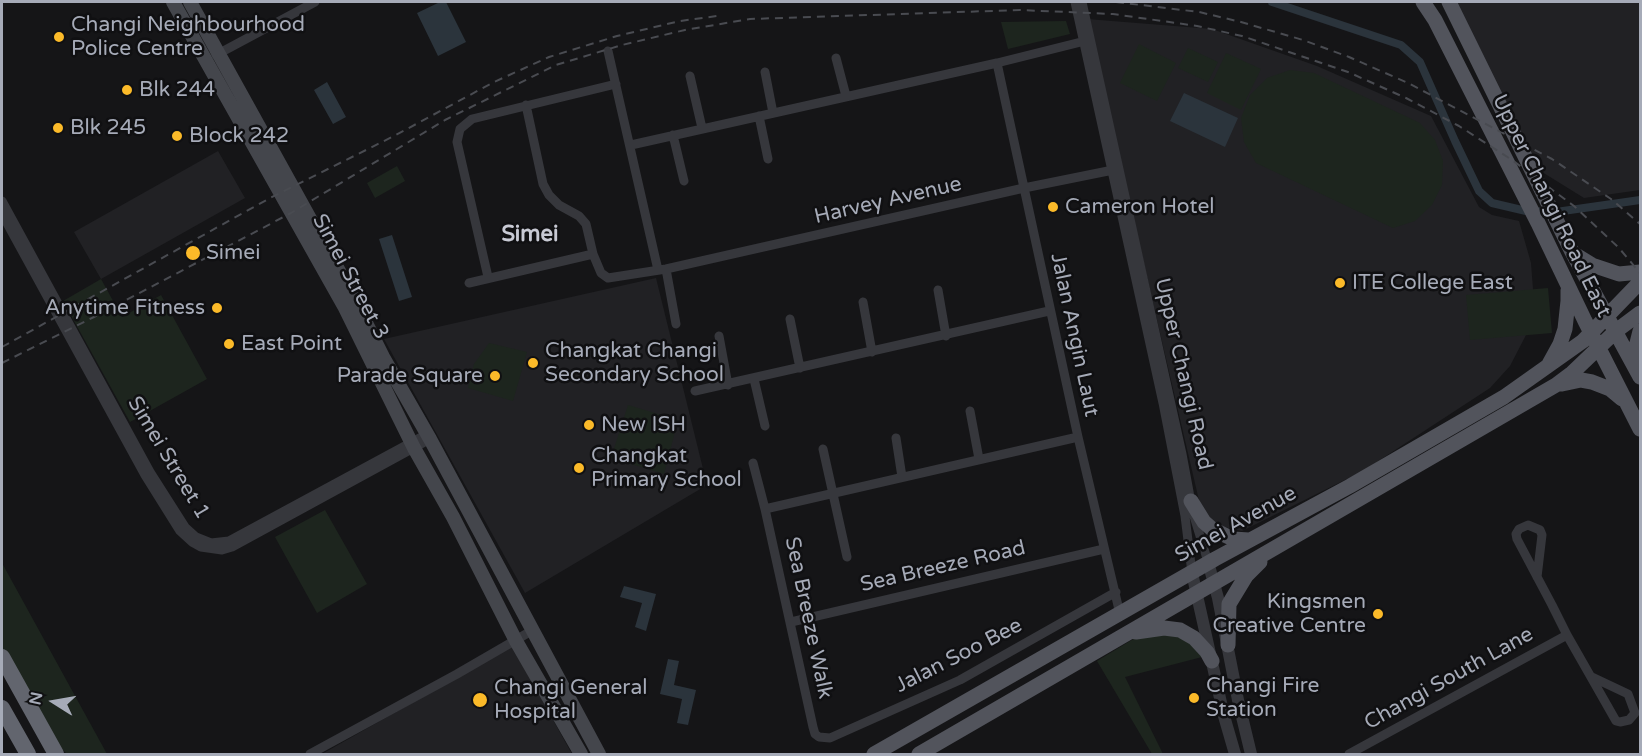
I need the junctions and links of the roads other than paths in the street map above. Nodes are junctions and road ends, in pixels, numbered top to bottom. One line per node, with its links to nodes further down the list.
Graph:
1 (172, 2): 10 (main road, Simei Street 3)
2 (190, 2): 10 (main road, Simei Street 3)
3 (315, 2): 10 (street)
4 (1076, 2): 8 (street, Upper Changi Road)
5 (1082, 2): 8 (street, Upper Changi Road)
6 (1423, 2): 36 (main road, Upper Changi Road East)
7 (1449, 2): 29 (main road, Upper Changi Road East)
8 (1088, 40): 12 (street); 24 (street, Upper Changi Road)
9 (608, 51): 15 (street)
10 (212, 57): 62 (main road, Simei Street 3); 65 (main road, Simei Street 3)
11 (836, 58): 16 (street)
12 (997, 63): 16 (street); 26 (street, Jalan Angin Laut)
13 (765, 72): 18 (street)
14 (690, 76): 20 (street)
15 (616, 84): 17 (street); 22 (street)
16 (846, 96): 18 (street)
17 (526, 105): 30 (street); 33 (street)
18 (773, 112): 19 (street)
19 (759, 116): 20 (street); 23 (street)
20 (702, 128): 21 (street)
21 (673, 135): 22 (street); 25 (street)
22 (631, 145): 31 (street)
23 (768, 159)
24 (1115, 170): 26 (street, Harvey Avenue); 71 (street, Upper Changi Road); 78 (street, Upper Changi Road)
25 (684, 181)
26 (1024, 188): 31 (street, Harvey Avenue); 39 (street, Jalan Angin Laut)
27 (2, 201): 65 (street, Simei Street 1)
28 (2, 214): 65 (street, Simei Street 1)
29 (1572, 252): 32 (main road); 41 (main road, Upper Changi Road East)
30 (593, 254): 31 (street, Harvey Avenue); 33 (street)
31 (662, 270): 43 (street)
32 (1641, 272)
33 (488, 277): 35 (street)
34 (1641, 282): 41 (main road, Simei Avenue)
35 (469, 283)
36 (1567, 284): 46 (main road, Upper Changi Road East); 52 (main road)
37 (938, 290): 48 (street)
38 (863, 302): 50 (street)
39 (1050, 311): 48 (street); 63 (street, Jalan Angin Laut)
40 (1641, 313): 44 (main road, Simei Avenue)
41 (1607, 316): 44 (main road, Upper Changi Road East); 46 (main road, Simei Avenue)
42 (790, 320): 51 (street)
43 (676, 324)
44 (1616, 331): 49 (main road, Simei Avenue); 53 (main road, Upper Changi Road East)
45 (1641, 331): 53 (main road)
46 (1591, 334): 49 (main road, Upper Changi Road East); 52 (main road, Simei Avenue)
47 (719, 336): 55 (street)
48 (946, 336): 50 (street)
49 (1599, 349): 56 (main road, Simei Avenue); 58 (main road, Upper Changi Road East)
50 (872, 352): 51 (street)
51 (800, 368): 54 (street)
52 (1547, 368): 73 (main road, Simei Avenue)
53 (1639, 374)
54 (754, 379): 55 (street); 60 (street)
55 (728, 385): 57 (street)
56 (1556, 385): 58 (main road); 74 (main road, Simei Avenue)
57 (695, 391)
58 (1626, 403): 61 (main road, Upper Changi Road East)
59 (970, 411): 67 (street)
60 (765, 426)
61 (1641, 429)
62 (429, 436): 65 (street, Simei Street 1); 85 (main road, Simei Street 3)
63 (1078, 437): 67 (street); 75 (street, Jalan Angin Laut)
64 (896, 438): 69 (street)
65 (413, 445): 88 (main road, Simei Street 3)
66 (823, 449): 70 (street)
67 (979, 459): 69 (street)
68 (753, 463): 72 (street, Sea Breeze Walk)
69 (902, 477): 70 (street)
70 (832, 494): 72 (street); 76 (street)
71 (1191, 501): 73 (main road); 77 (street, Upper Changi Road)
72 (765, 509): 84 (street, Sea Breeze Walk)
73 (1250, 540): 77 (main road, Simei Avenue)
74 (1282, 542): 80 (main road, Simei Avenue); 89 (main road)
75 (1104, 549): 82 (street, Jalan Angin Laut); 84 (street, Sea Breeze Road)
76 (847, 557)
77 (1208, 562): 78 (main road, Simei Avenue); 80 (street, Upper Changi Road)
78 (1192, 573): 81 (street, Upper Changi Road); 83 (main road, Simei Avenue)
79 (1537, 577): 79 (street, Changi South Lane); 87 (street, Changi South Lane)
80 (1214, 582): 81 (main road, Simei Avenue); 89 (street, Upper Changi Road)
81 (1197, 591): 86 (main road, Simei Avenue); 91 (street, Upper Changi Road)
82 (1116, 592): 83 (street, Jalan Angin Laut); 96 (street, Jalan Soo Bee)
83 (1120, 614): 104 (main road, Simei Avenue)
84 (791, 622): 96 (street, Sea Breeze Walk)
85 (533, 630): 88 (street); 92 (main road, Simei Street 3)
86 (1131, 632): 91 (main road); 105 (main road, Simei Avenue)
87 (1567, 634): 93 (street, Changi South Lane); 108 (street, Changi South Lane)
88 (516, 641): 94 (main road, Simei Street 3); 101 (street)
89 (1228, 645): 107 (street, Upper Changi Road)
90 (2, 657): 97 (highway)
91 (1212, 661): 106 (street, Upper Changi Road)
92 (551, 663): 94 (main road); 103 (main road, Simei Street 3)
93 (1592, 677): 93 (street, Changi South Lane)
94 (540, 680): 102 (main road, Simei Street 3)
95 (2, 708): 98 (highway)
96 (815, 734)
97 (46, 736): 99 (highway); 100 (highway)
98 (28, 754)
99 (56, 754)
100 (67, 754)
101 (310, 754)
102 (581, 754)
103 (599, 754)
104 (874, 754)
105 (919, 754)
106 (1234, 754)
107 (1251, 754)
108 (1349, 754)

